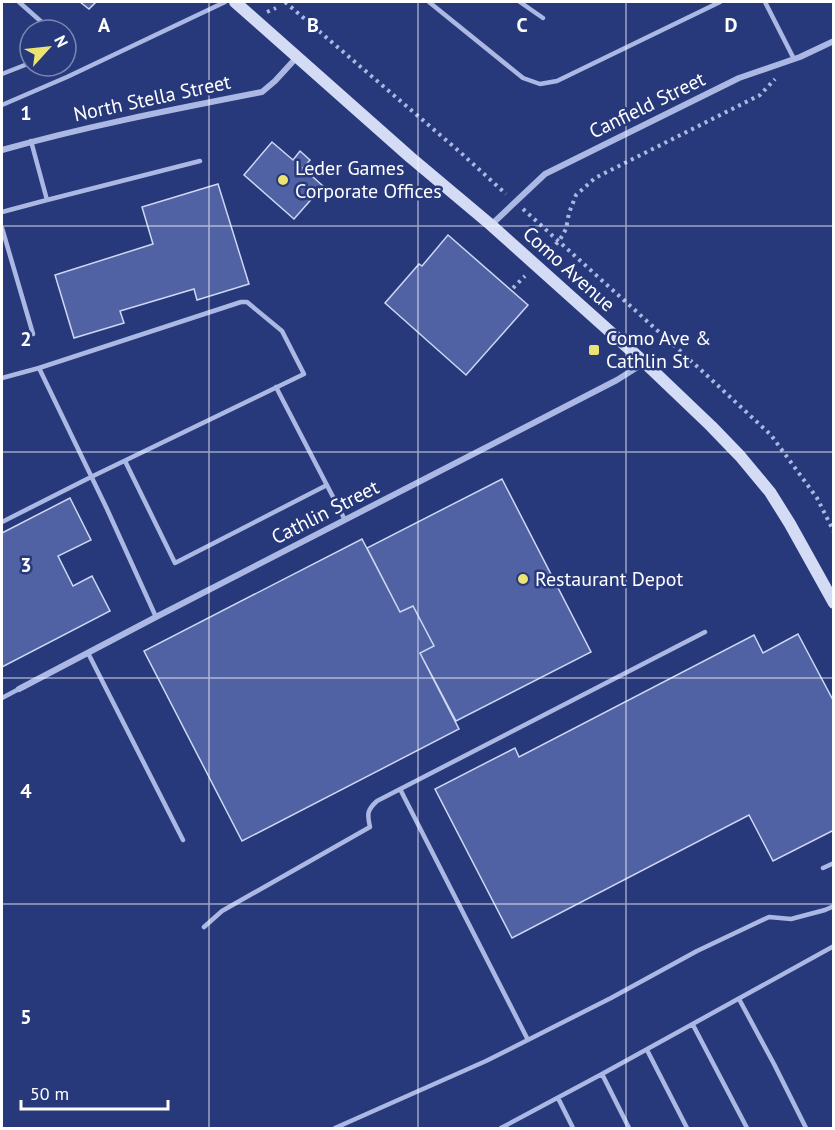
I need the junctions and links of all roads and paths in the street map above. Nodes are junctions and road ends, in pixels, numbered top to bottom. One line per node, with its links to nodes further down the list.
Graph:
1 (19, 2): 9 (lane)
2 (225, 2): 16 (lane)
3 (235, 2): 12 (main road, Como Avenue)
4 (285, 2): 21 (path)
5 (429, 2): 7 (lane)
6 (520, 2): 10 (lane)
7 (720, 2)
8 (765, 2): 13 (lane)
9 (37, 18)
10 (543, 18)
11 (834, 40): 13 (street, Canfield Street)
12 (297, 57): 17 (street, North Stella Street); 23 (main road, Como Avenue)
13 (794, 59): 21 (street, Canfield Street); 25 (path)
14 (18, 68): 15 (lane)
15 (2, 74)
16 (2, 105)
17 (31, 141): 18 (street, North Stella Street); 20 (lane)
18 (2, 150)
19 (200, 161): 20 (lane)
20 (47, 200): 22 (lane)
21 (515, 202): 23 (street, Canfield Street); 25 (path)
22 (2, 212)
23 (491, 225): 27 (main road, Como Avenue)
24 (2, 228): 26 (lane)
25 (559, 241): 36 (path)
26 (33, 334)
27 (645, 363): 34 (street, Cathlin Street); 37 (main road, Como Avenue)
28 (39, 368): 29 (lane); 30 (lane); 32 (lane)
29 (2, 378)
30 (276, 387): 31 (lane); 33 (lane)
31 (125, 460): 32 (lane); 33 (lane)
32 (91, 477): 35 (lane); 38 (lane)
33 (327, 485): 34 (lane)
34 (345, 520): 38 (street, Cathlin Street)
35 (2, 522)
36 (834, 532)
37 (834, 603)
38 (156, 617): 40 (street, Cathlin Street)
39 (705, 632): 43 (lane)
40 (88, 653): 41 (street, Cathlin Street); 44 (lane)
41 (19, 689): 42 (lane)
42 (2, 698)
43 (400, 789): 48 (lane); 52 (lane)
44 (183, 840)
45 (834, 863): 46 (lane)
46 (823, 868)
47 (834, 906): 52 (lane)
48 (204, 927)
49 (834, 946): 50 (lane)
50 (739, 999): 51 (lane); 64 (lane)
51 (693, 1024): 53 (lane); 63 (lane)
52 (528, 1041): 57 (lane)
53 (647, 1050): 54 (lane); 62 (lane)
54 (602, 1074): 55 (lane); 61 (lane)
55 (558, 1098): 56 (lane); 60 (lane)
56 (513, 1122): 58 (lane); 59 (lane)
57 (334, 1128)
58 (501, 1128)
59 (516, 1128)
60 (573, 1128)
61 (629, 1128)
62 (687, 1128)
63 (747, 1128)
64 (806, 1128)

